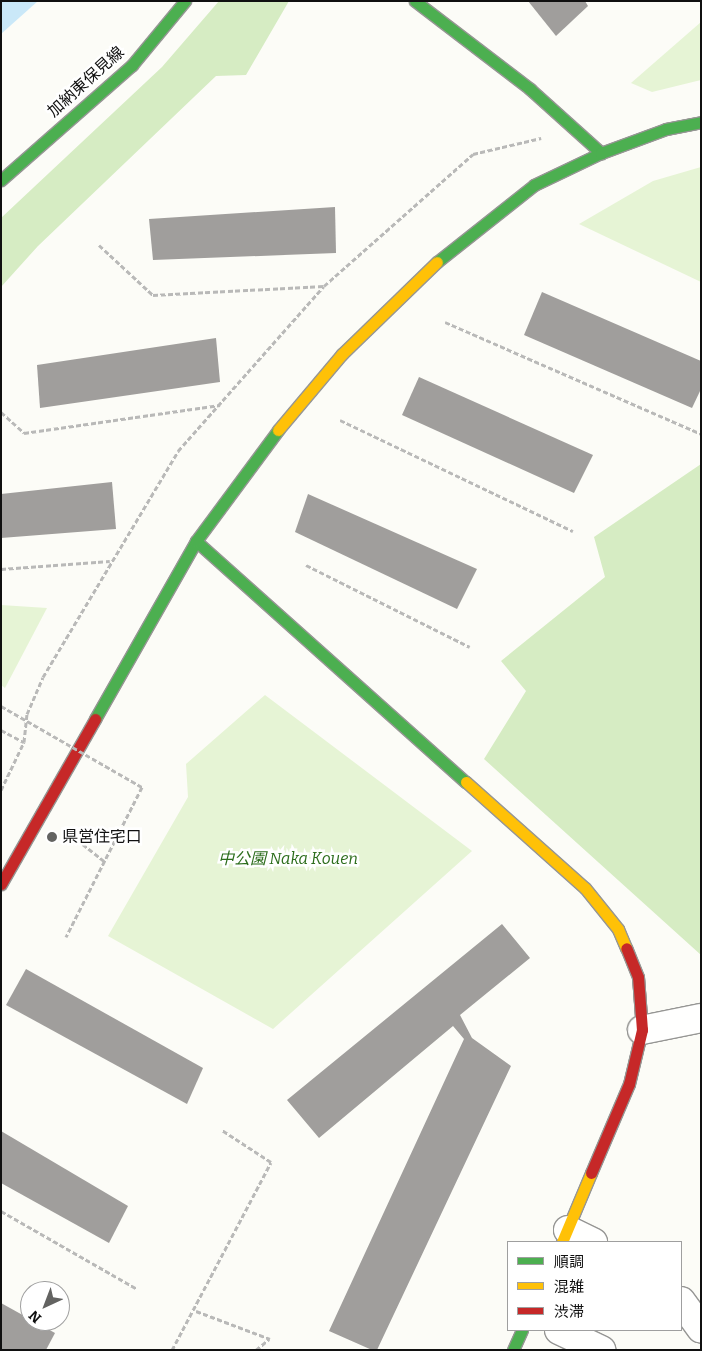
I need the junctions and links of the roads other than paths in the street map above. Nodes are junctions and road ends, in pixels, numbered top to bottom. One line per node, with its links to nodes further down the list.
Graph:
1 (185, 1): 5 (street, 加納東保見線)
2 (415, 1): 4 (street)
3 (701, 122): 4 (street)
4 (601, 152): 6 (street)
5 (1, 180)
6 (196, 541): 7 (street); 9 (street)
7 (1, 884)
8 (701, 1018): 9 (street)
9 (642, 1030): 10 (street)
10 (565, 1236): 11 (street)
11 (588, 1241)
12 (682, 1302): 13 (street)
13 (701, 1328)
14 (522, 1331): 16 (street)
15 (561, 1331): 17 (street)
16 (512, 1350)
17 (601, 1350)

